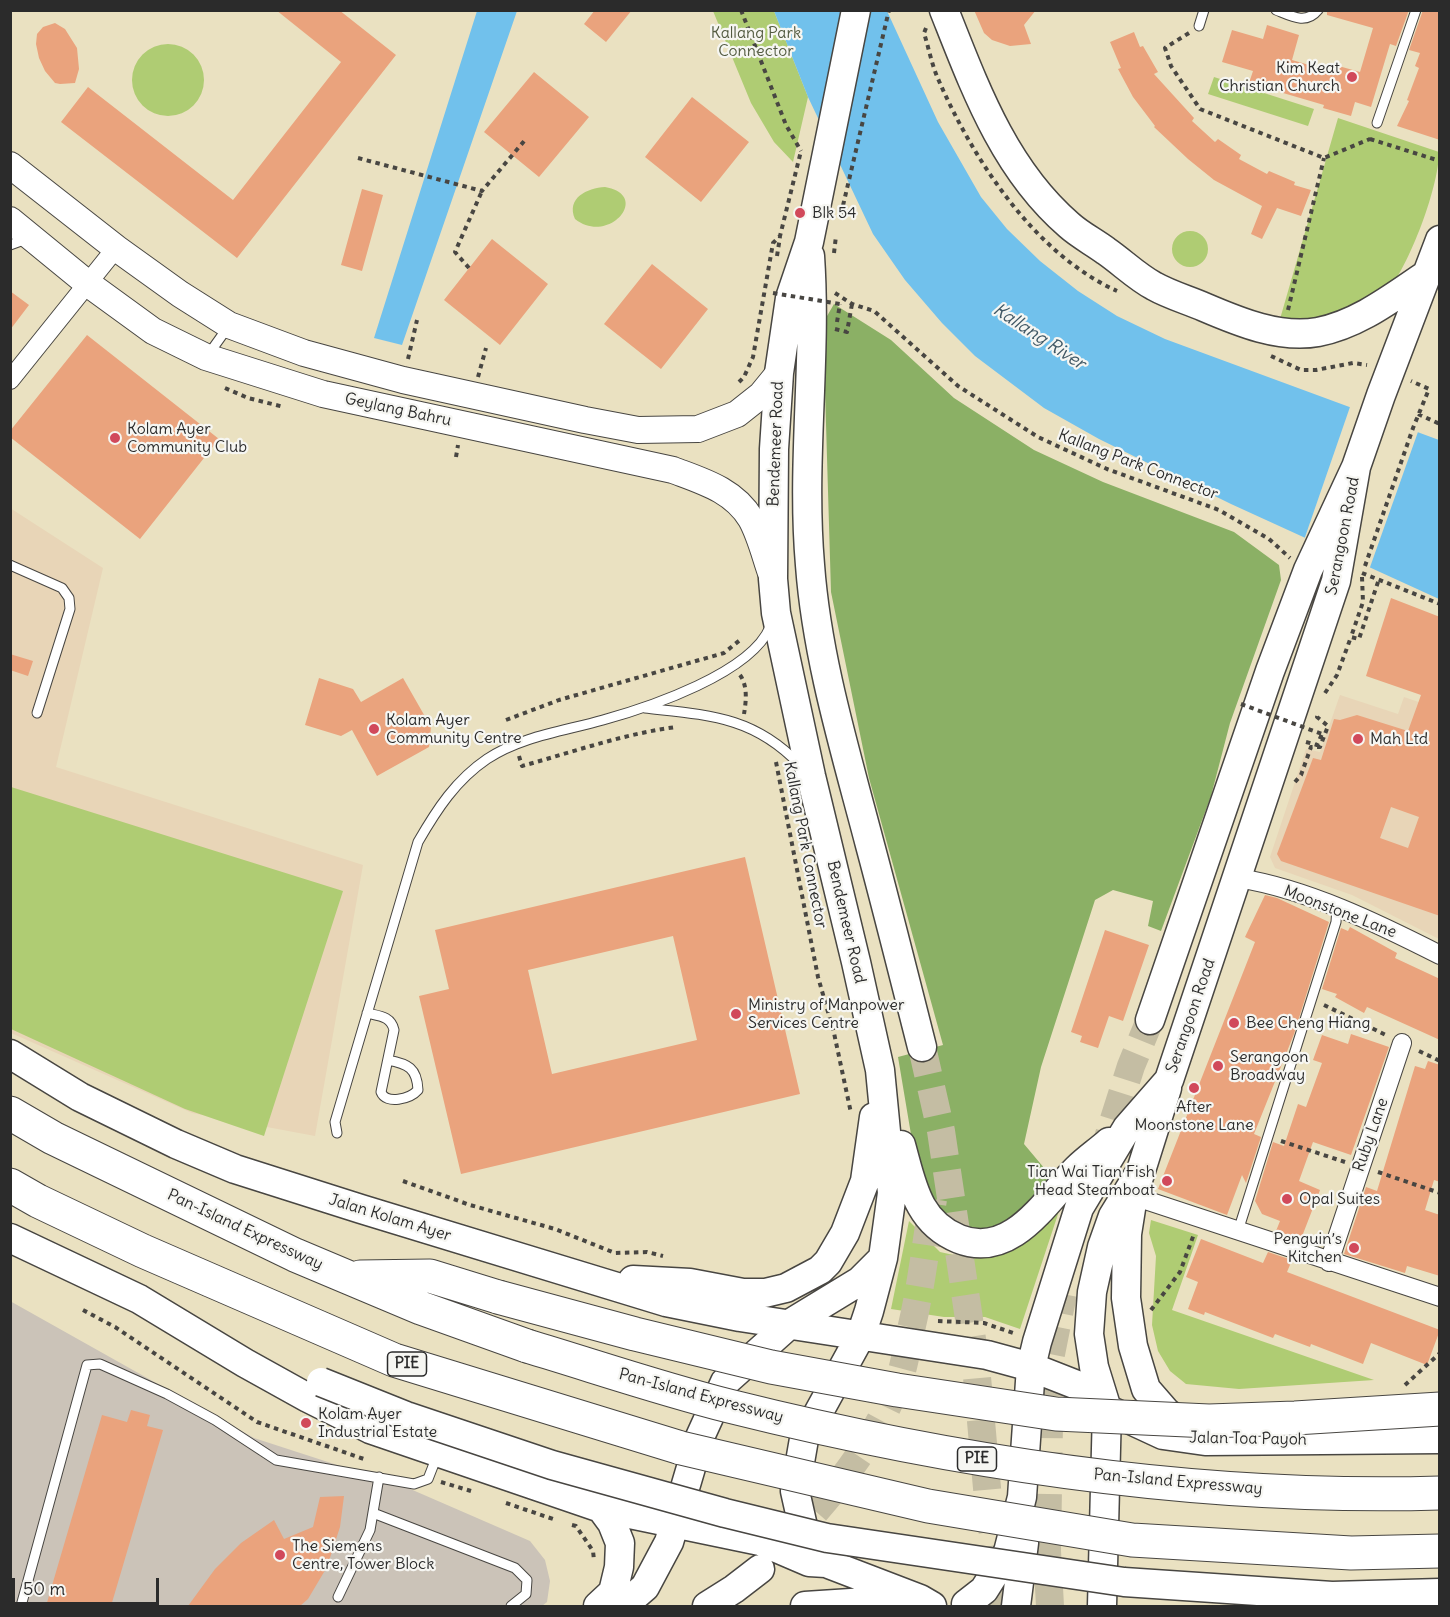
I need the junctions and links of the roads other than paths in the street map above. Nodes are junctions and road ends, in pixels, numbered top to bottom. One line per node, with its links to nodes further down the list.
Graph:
1 (856, 10): 13 (main road, Bendemeer Road)
2 (945, 10): 15 (main road)
3 (1204, 10): 7 (lane)
4 (1276, 10): 5 (lane)
5 (1318, 10)
6 (1416, 10): 8 (lane)
7 (1200, 26)
8 (1377, 123)
9 (10, 165): 14 (main road, Geylang Bahru)
10 (10, 220): 12 (main road, Geylang Bahru)
11 (1440, 240): 15 (main road, Serangoon Road)
12 (21, 241): 16 (main road, Geylang Bahru)
13 (809, 242): 19 (main road, Bendemeer Road); 34 (main road, Bendemeer Road)
14 (116, 248): 16 (street); 17 (main road, Geylang Bahru)
15 (1426, 275): 21 (main road, Serangoon Road)
16 (87, 283): 18 (main road, Geylang Bahru); 20 (street)
17 (229, 325): 18 (lane); 19 (main road, Geylang Bahru)
18 (207, 357): 23 (main road, Geylang Bahru)
19 (779, 373): 23 (main road, Bendemeer Road)
20 (10, 380)
21 (1356, 467): 28 (main road, Serangoon Road); 32 (main road, Serangoon Road)
22 (10, 565): 26 (lane)
23 (773, 579): 24 (main road, Bendemeer Road)
24 (776, 613): 25 (lane); 27 (main road, Bendemeer Road)
25 (643, 708): 27 (lane); 31 (lane)
26 (38, 713)
27 (811, 776): 37 (main road, Bendemeer Road)
28 (1238, 878): 29 (street, Moonstone Lane); 38 (main road, Serangoon Road)
29 (1337, 908): 30 (street, Moonstone Lane); 44 (lane)
30 (1440, 955)
31 (367, 1013): 36 (lane); 41 (lane)
32 (1150, 1020)
33 (1402, 1043): 47 (street, Ruby Lane)
34 (922, 1047)
35 (10, 1054): 48 (main road, Jalan Kolam Ayer)
36 (388, 1060): 36 (lane)
37 (880, 1070): 40 (main road); 46 (main road, Bendemeer Road); 48 (main road)
38 (1169, 1080): 40 (main road, Serangoon Road); 42 (main road)
39 (10, 1113): 49 (highway, Pan-Island Expressway / PIE)
40 (1127, 1128): 54 (main road, Serangoon Road)
41 (337, 1133)
42 (1136, 1184): 44 (street); 55 (main road); 58 (main road)
43 (10, 1185): 65 (highway, PIE, bridge)
44 (1238, 1231): 47 (street)
45 (10, 1238): 51 (main road)
46 (882, 1258): 52 (main road); 53 (main road, Bendemeer Road)
47 (1329, 1262): 50 (street)
48 (580, 1276): 52 (main road, Jalan Kolam Ayer)
49 (346, 1277): 56 (highway, bridge); 61 (highway, Pan-Island Expressway / PIE, bridge)
50 (1440, 1297)
51 (139, 1299): 59 (main road); 68 (main road, bridge)
52 (790, 1323): 53 (main road, Jalan Kolam Ayer); 64 (main road)
53 (861, 1335): 54 (main road, Jalan Toa Payoh); 66 (main road, Bendemeer Road)
54 (1031, 1367): 55 (main road, Jalan Toa Payoh); 71 (main road, Serangoon Road)
55 (1107, 1408): 58 (main road, Jalan Toa Payoh); 78 (main road); 79 (main road)
56 (1440, 1409)
57 (1440, 1439): 58 (main road, Jalan Toa Payoh)
58 (1205, 1441)
59 (438, 1454): 60 (lane); 62 (main road)
60 (379, 1477): 63 (lane); 72 (lane)
61 (1440, 1493)
62 (601, 1508): 64 (main road); 74 (main road)
63 (373, 1514): 69 (lane); 73 (lane)
64 (676, 1523): 66 (main road); 75 (main road)
65 (1440, 1551)
66 (826, 1563): 70 (main road)
67 (760, 1569): 76 (main road)
68 (1440, 1593)
69 (338, 1598)
70 (926, 1603): 71 (main road); 77 (main road)
71 (979, 1605)
72 (21, 1606)
73 (511, 1606)
74 (598, 1606)
75 (623, 1606)
76 (707, 1606)
77 (805, 1606)
78 (1016, 1606)
79 (1102, 1606)

